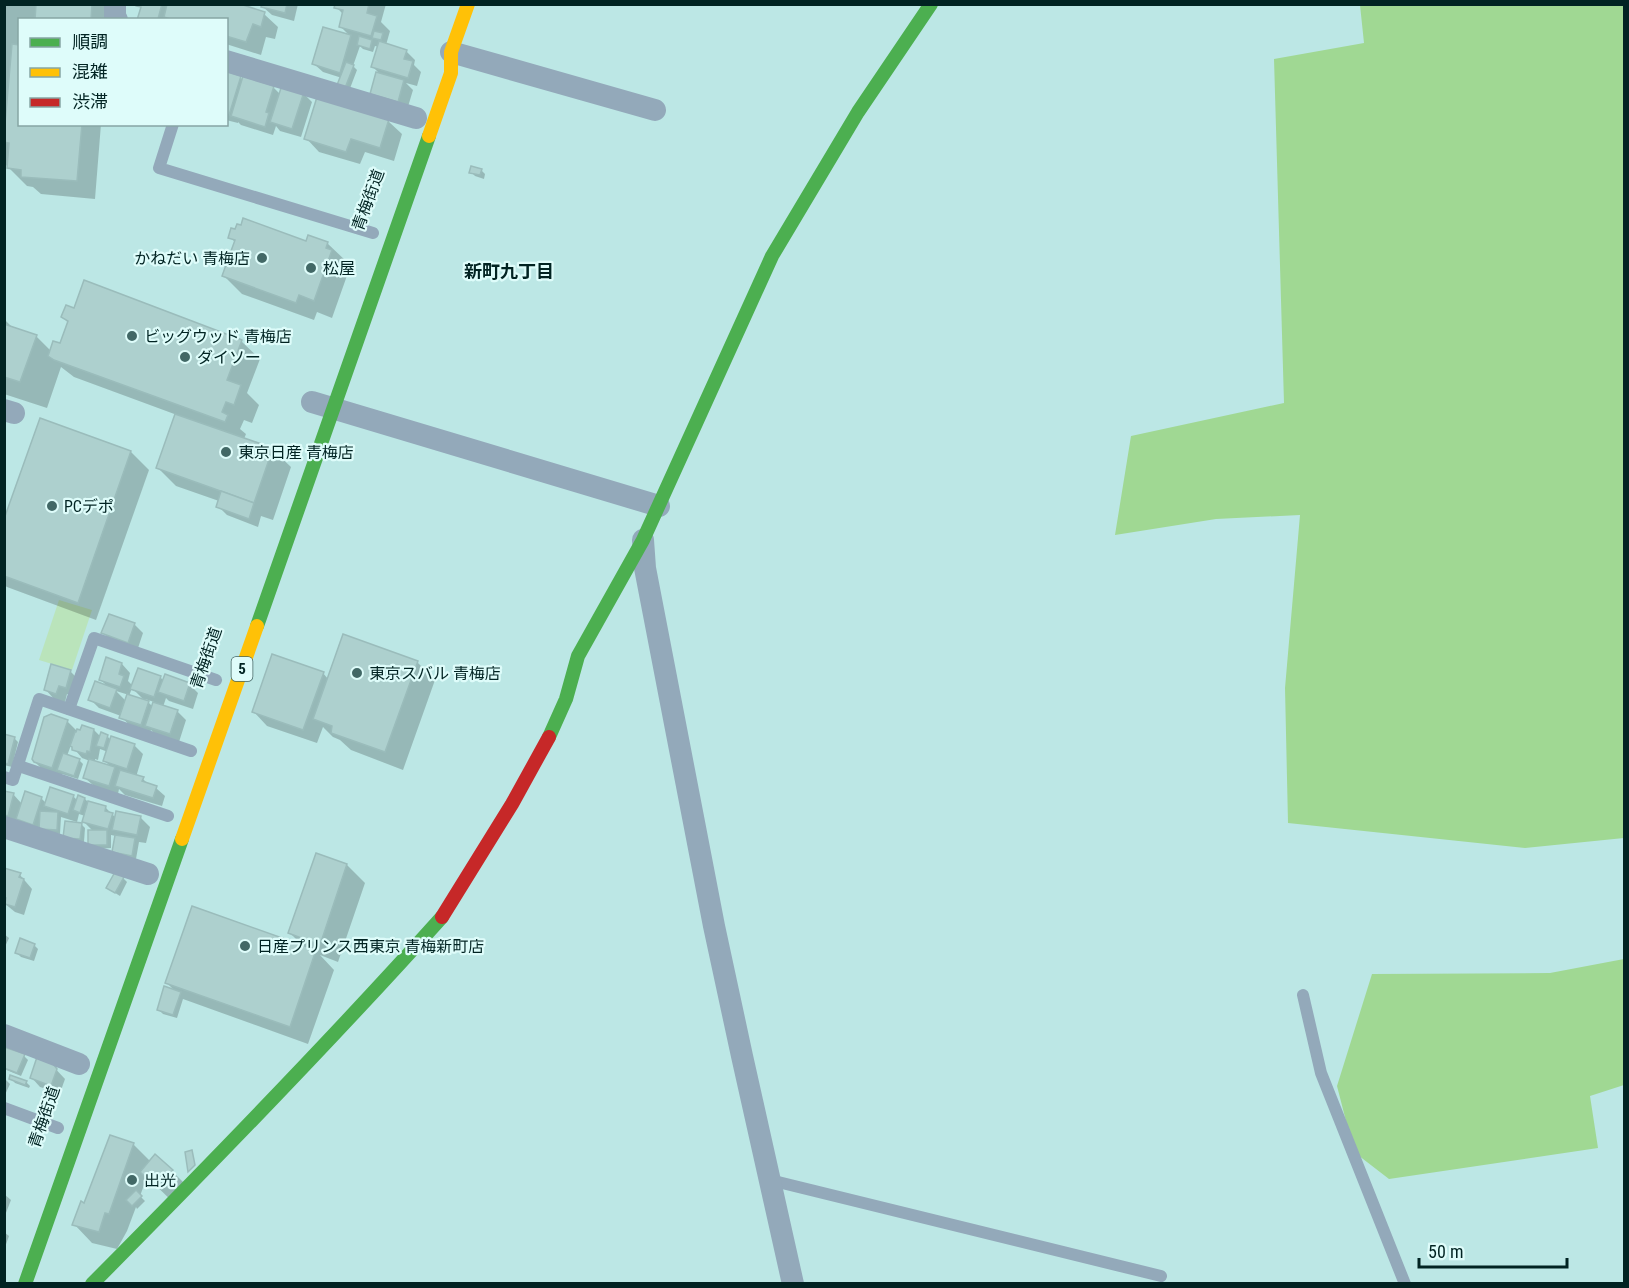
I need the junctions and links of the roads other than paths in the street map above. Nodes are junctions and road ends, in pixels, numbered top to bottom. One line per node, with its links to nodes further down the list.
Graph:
1 (468, 4): 3 (street, 5)
2 (931, 4): 12 (street)
3 (443, 59): 5 (street); 11 (street, 5)
4 (228, 62): 6 (street)
5 (655, 110)
6 (416, 118)
7 (172, 126): 8 (lane)
8 (375, 228): 9 (street, 青梅街道)
9 (368, 248)
10 (312, 402): 11 (street)
11 (334, 409): 12 (street); 29 (street, 5)
12 (659, 506): 13 (street)
13 (643, 540): 27 (street); 30 (street)
14 (216, 680): 15 (lane)
15 (69, 709): 16 (lane); 17 (lane)
16 (191, 751)
17 (19, 766): 18 (lane); 19 (lane)
18 (4, 777)
19 (168, 815)
20 (4, 828): 21 (street)
21 (148, 874)
22 (1303, 995): 32 (lane)
23 (4, 1035): 24 (street)
24 (80, 1064)
25 (4, 1108): 26 (lane)
26 (58, 1128)
27 (770, 1180): 28 (lane); 31 (street)
28 (1161, 1276)
29 (25, 1284)
30 (92, 1284)
31 (794, 1284)
32 (1405, 1284)

